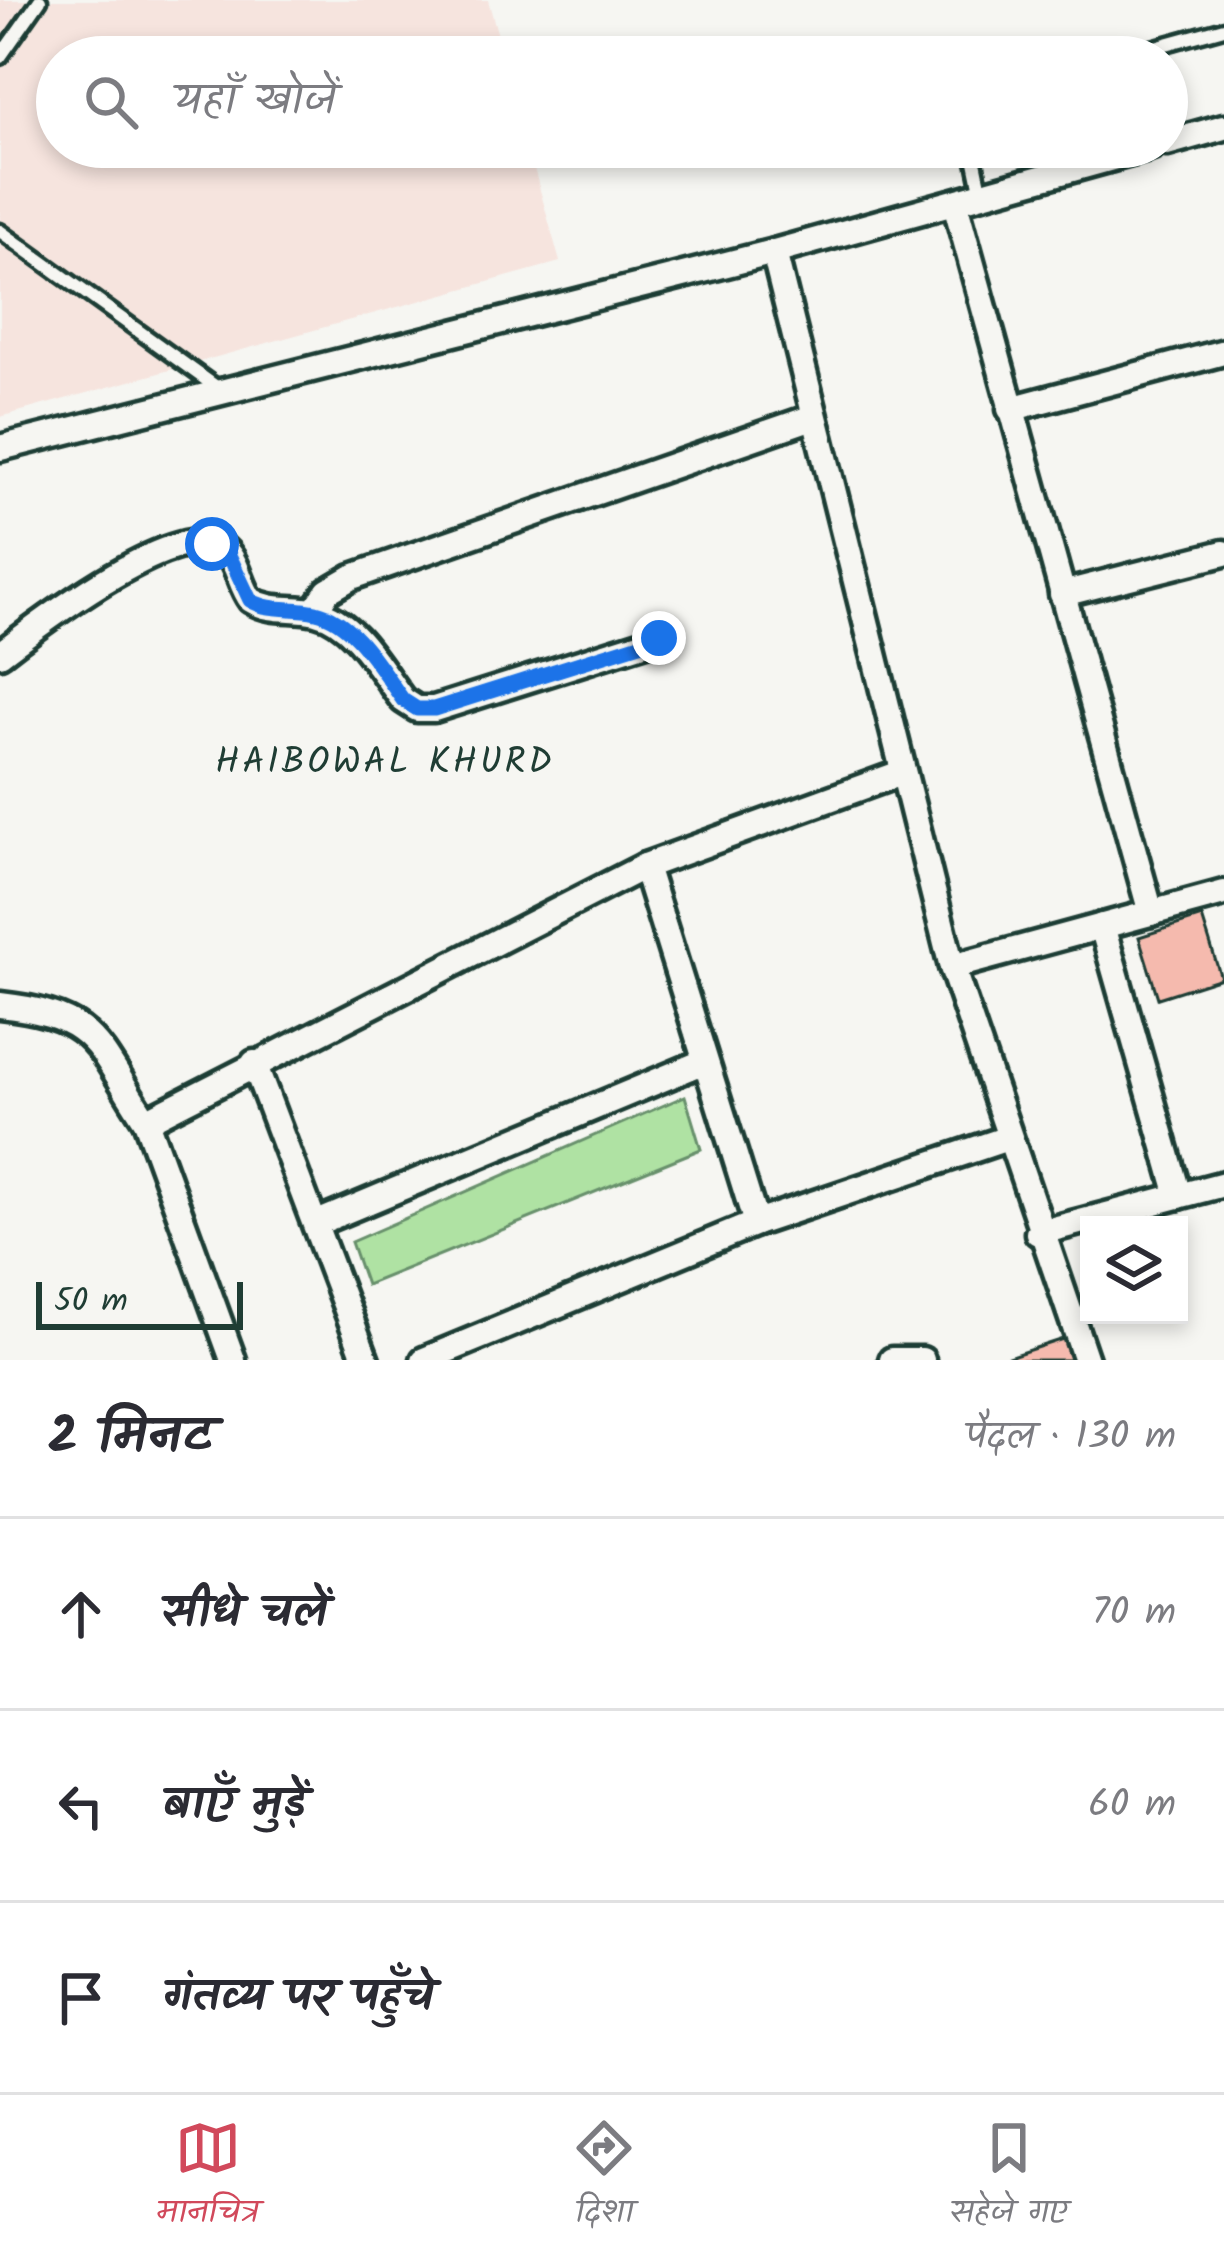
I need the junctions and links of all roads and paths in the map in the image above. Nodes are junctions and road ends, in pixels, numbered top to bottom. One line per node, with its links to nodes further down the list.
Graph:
1 (40, 0): 4 (lane)
2 (1224, 28): 3 (lane)
3 (1188, 38)
4 (0, 57)
5 (1224, 127): 6 (street)
6 (1188, 137)
7 (976, 168): 9 (lane)
8 (1078, 168): 9 (street)
9 (982, 195): 10 (street)
10 (955, 203): 12 (street); 15 (street)
11 (0, 231): 14 (lane)
12 (774, 252): 14 (street); 16 (street)
13 (1224, 352): 15 (street)
14 (219, 388): 17 (street)
15 (1010, 409): 19 (street)
16 (813, 417): 20 (street); 23 (street)
17 (0, 448)
18 (1224, 553): 19 (street)
19 (1062, 594): 26 (street)
20 (314, 611): 21 (street); 22 (street)
21 (659, 638)
22 (0, 654)
23 (902, 773): 24 (street); 28 (street)
24 (645, 866): 30 (street); 31 (street)
25 (1224, 893): 26 (street)
26 (1151, 913): 27 (street)
27 (1102, 926): 28 (street); 35 (street)
28 (952, 967): 33 (street)
29 (0, 1005): 32 (street)
30 (704, 1062): 36 (street); 37 (street)
31 (254, 1063): 32 (street); 36 (street)
32 (146, 1121): 39 (street)
33 (1008, 1138): 37 (street); 38 (street)
34 (1222, 1190): 35 (street)
35 (1179, 1196): 38 (street)
36 (317, 1223): 40 (street)
37 (756, 1223): 41 (street)
38 (1039, 1233): 44 (street)
39 (233, 1360)
40 (366, 1360)
41 (424, 1360)
42 (892, 1360): 43 (street)
43 (922, 1360)
44 (1086, 1360)

